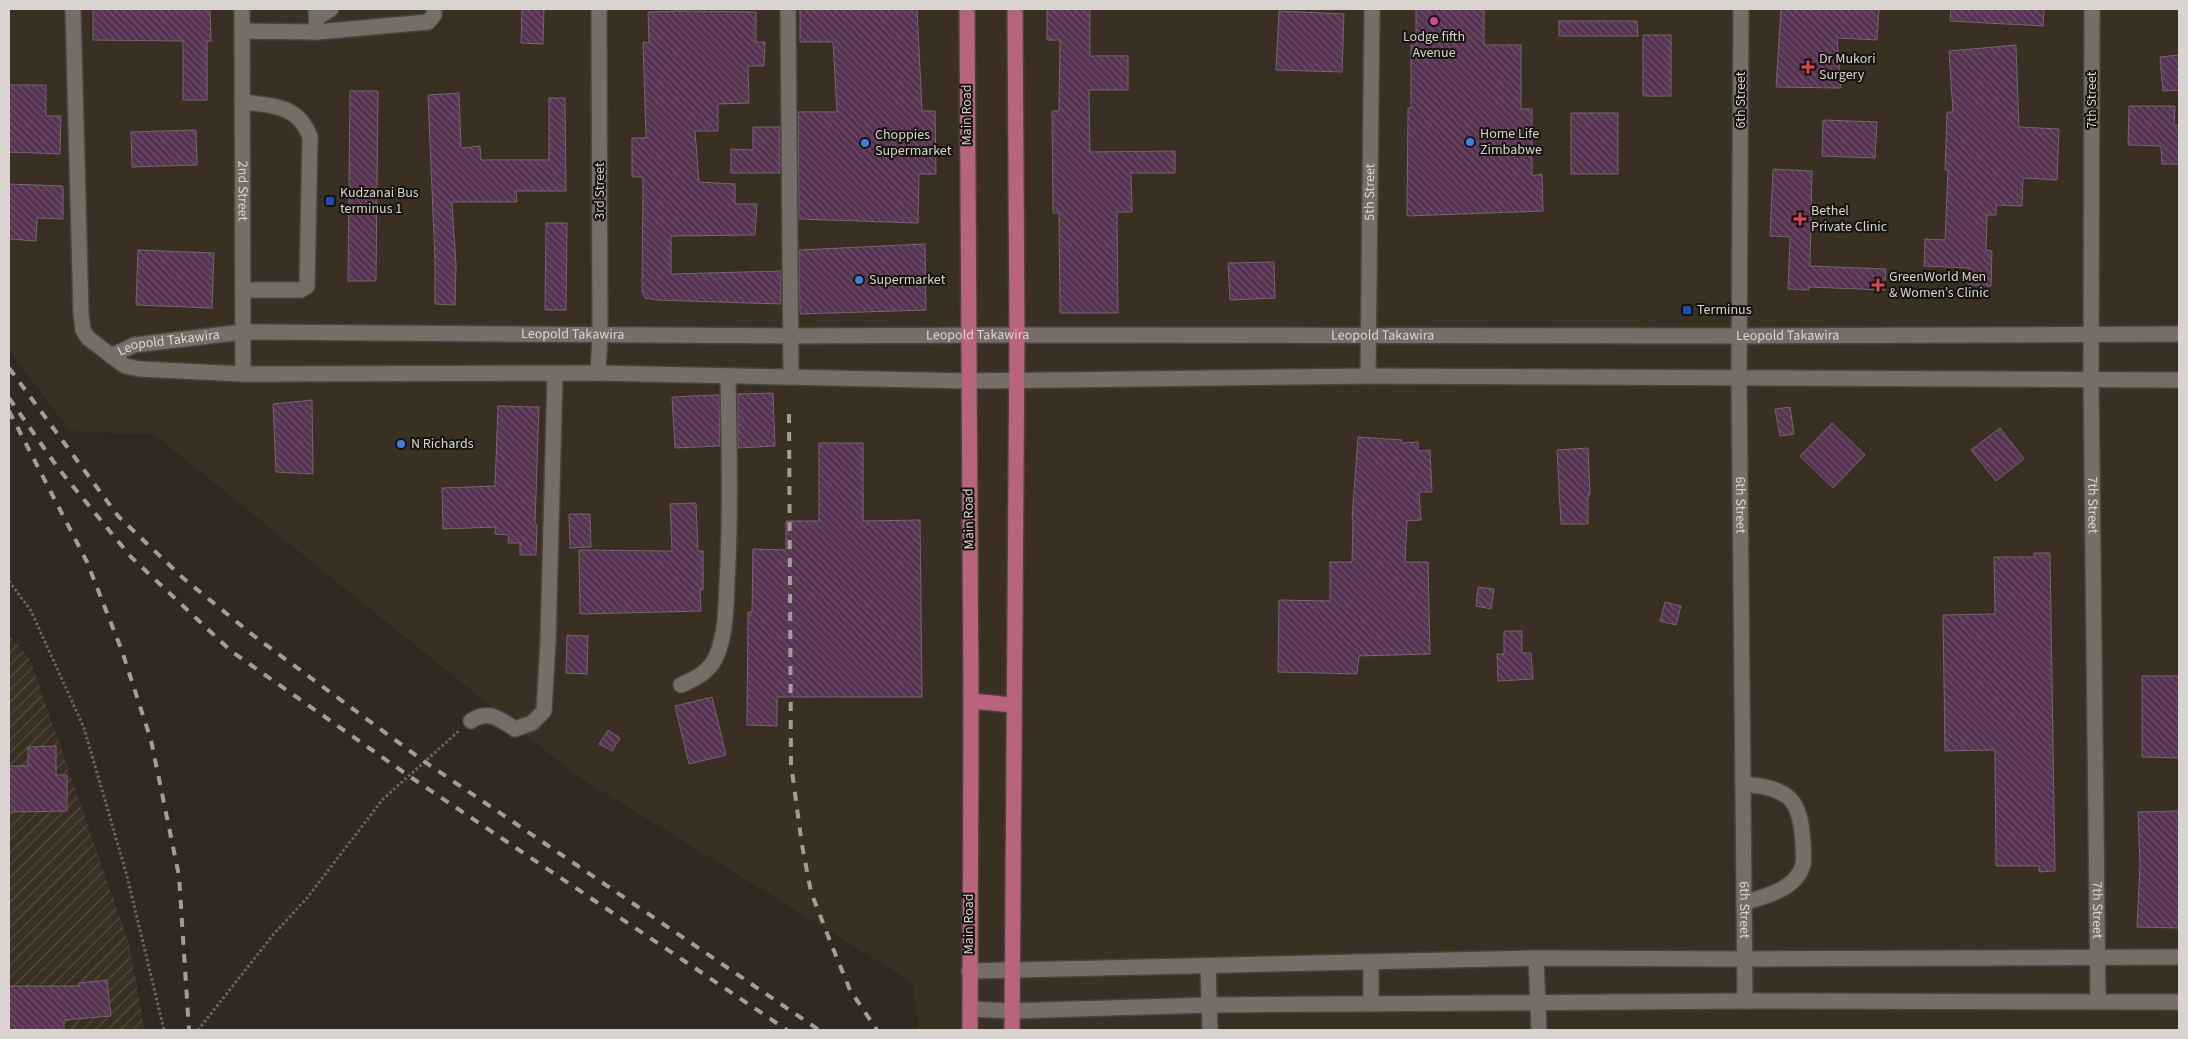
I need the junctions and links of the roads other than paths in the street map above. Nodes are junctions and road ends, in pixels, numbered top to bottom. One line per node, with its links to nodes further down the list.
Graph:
1 (73, 9): 25 (street)
2 (242, 9): 13 (street, 2nd Street)
3 (331, 9): 12 (street)
4 (434, 9): 12 (street)
5 (599, 9): 20 (street, 3rd Street)
6 (788, 9): 21 (street)
7 (967, 9): 22 (main road, Main Road)
8 (1015, 9): 19 (main road)
9 (1372, 9): 23 (street, 5th Street)
10 (1741, 9): 24 (street, 6th Street)
11 (2092, 9): 17 (street, 7th Street)
12 (317, 20): 13 (street)
13 (243, 31): 14 (street, 2nd Street)
14 (242, 102): 15 (street, 2nd Street); 15 (street)
15 (243, 290): 16 (street, 2nd Street)
16 (243, 332): 20 (street, Leopold Takawira); 25 (street, Leopold Takawira); 27 (street, 2nd Street)
17 (2092, 333): 18 (street, Leopold Takawira); 24 (street, Leopold Takawira); 35 (street, 7th Street)
18 (2179, 334)
19 (1017, 335): 22 (street, Leopold Takawira); 23 (street, Leopold Takawira); 33 (main road)
20 (600, 336): 21 (street, Leopold Takawira); 26 (street, 3rd Street)
21 (789, 336): 22 (street, Leopold Takawira); 32 (street)
22 (969, 336): 34 (main road, Main Road)
23 (1370, 336): 24 (street, Leopold Takawira); 30 (street, 5th Street)
24 (1741, 336): 31 (street, 6th Street)
25 (111, 356): 27 (street, Leopold Takawira)
26 (598, 373): 28 (street, Leopold Takawira); 29 (street, Leopold Takawira)
27 (243, 374): 28 (street, Leopold Takawira)
28 (555, 375): 40 (street)
29 (728, 376): 32 (street, Leopold Takawira); 37 (street)
30 (1368, 376): 31 (street, Leopold Takawira); 33 (street, Leopold Takawira)
31 (1739, 376): 35 (street, Leopold Takawira); 41 (street, 6th Street)
32 (790, 377): 34 (street, Leopold Takawira)
33 (1016, 379): 34 (street, Leopold Takawira); 39 (main road)
34 (968, 380): 38 (main road, Main Road)
35 (2091, 380): 36 (street, Leopold Takawira); 43 (street, 7th Street)
36 (2179, 380)
37 (681, 685)
38 (971, 701): 39 (main road); 50 (main road, Main Road)
39 (1013, 705): 49 (main road)
40 (471, 721)
41 (1743, 784): 42 (street, 6th Street); 42 (street)
42 (1744, 903): 46 (street, 6th Street)
43 (2097, 957): 44 (street); 46 (street); 52 (street, 7th Street)
44 (2179, 957)
45 (1536, 958): 46 (street); 47 (street); 55 (street)
46 (1745, 959): 51 (street, 6th Street)
47 (1370, 962): 48 (street); 54 (street)
48 (1208, 966): 49 (street); 56 (street)
49 (1013, 970): 50 (street); 58 (main road)
50 (969, 971): 57 (main road, Main Road)
51 (1745, 1001): 52 (street); 55 (street)
52 (2098, 1001): 53 (street)
53 (2179, 1002)
54 (1371, 1004): 55 (street); 56 (street)
55 (1539, 1004): 62 (street)
56 (1209, 1006): 58 (street); 61 (street)
57 (970, 1009): 58 (street); 59 (main road, Main Road)
58 (1012, 1011): 60 (main road)
59 (970, 1030)
60 (1012, 1030)
61 (1210, 1030)
62 (1539, 1030)

